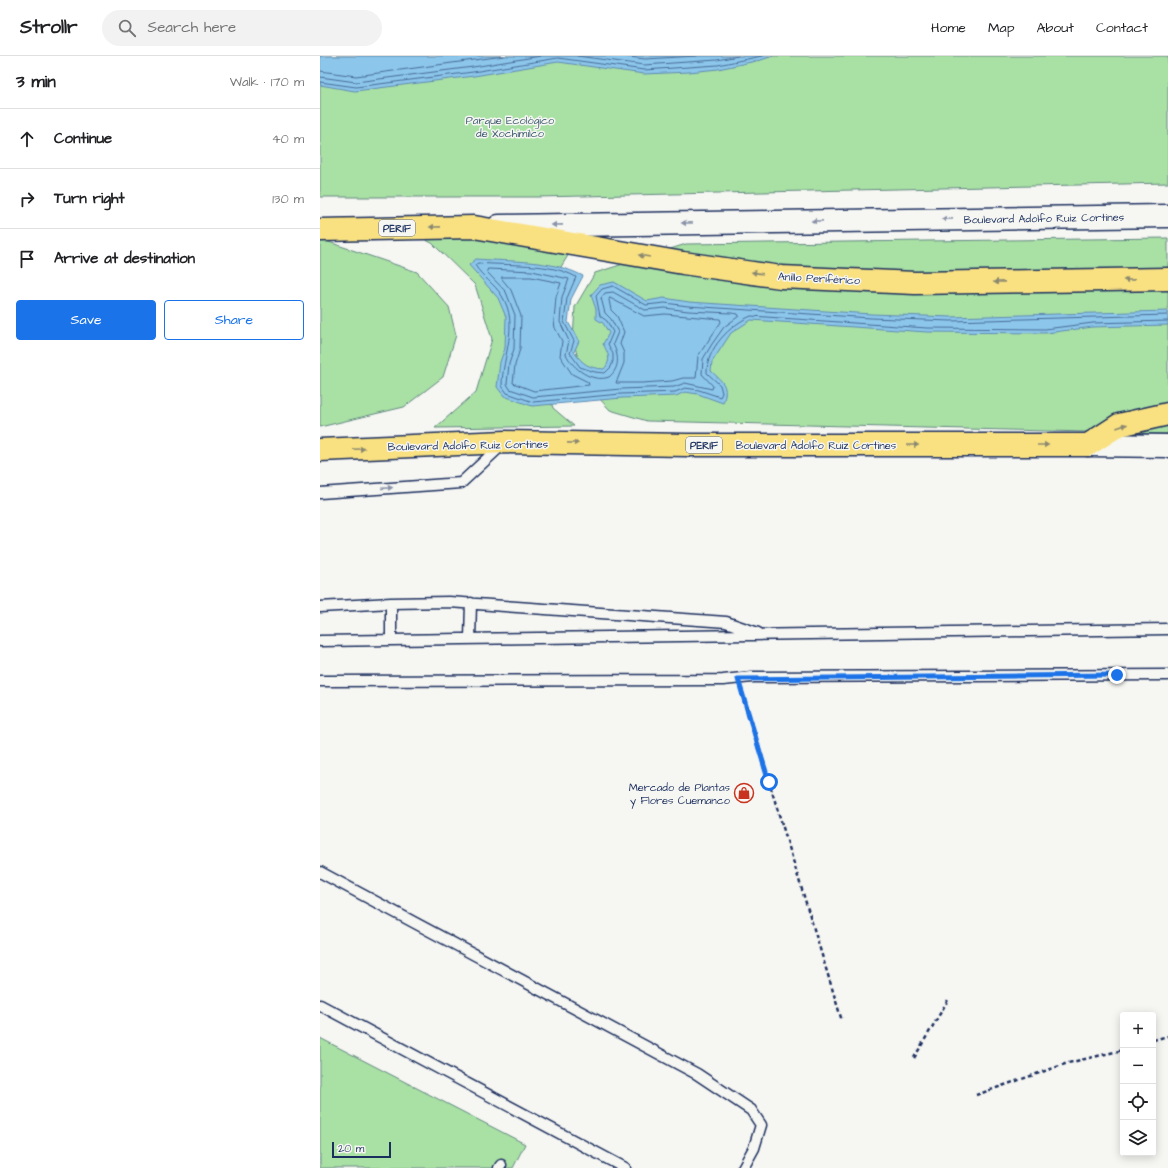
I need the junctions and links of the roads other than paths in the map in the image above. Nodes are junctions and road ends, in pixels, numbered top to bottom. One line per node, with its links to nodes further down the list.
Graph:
1 (1168, 216): 2 (main road, Boulevard Adolfo Ruiz Cortines / PERIF, one-way to 2)
2 (474, 226): 3 (highway, Boulevard Adolfo Ruiz Cortines / PERIF, one-way to 3); 4 (highway, Anillo Periférico, one-way to 2)
3 (320, 230)
4 (1168, 280)
5 (1168, 414): 7 (highway, one-way to 5)
6 (505, 442): 7 (highway, Boulevard Adolfo Ruiz Cortines / PERIF, one-way to 7); 9 (highway, Boulevard Adolfo Ruiz Cortines / PERIF, one-way to 6); 10 (lane, one-way to 6)
7 (1088, 445): 8 (main road, Boulevard Adolfo Ruiz Cortines / PERIF)
8 (1168, 446)
9 (320, 450)
10 (320, 493)
11 (391, 603): 12 (lane); 13 (lane); 17 (lane)
12 (471, 603): 15 (lane); 16 (lane)
13 (320, 607)
14 (1168, 629): 15 (lane)
15 (764, 635): 16 (lane)
16 (470, 639): 17 (lane)
17 (391, 640): 18 (lane)
18 (320, 641)
19 (1168, 675): 20 (lane)
20 (320, 681)
21 (320, 872): 24 (lane)
22 (320, 1005): 23 (lane)
23 (625, 1168)
24 (743, 1168)

